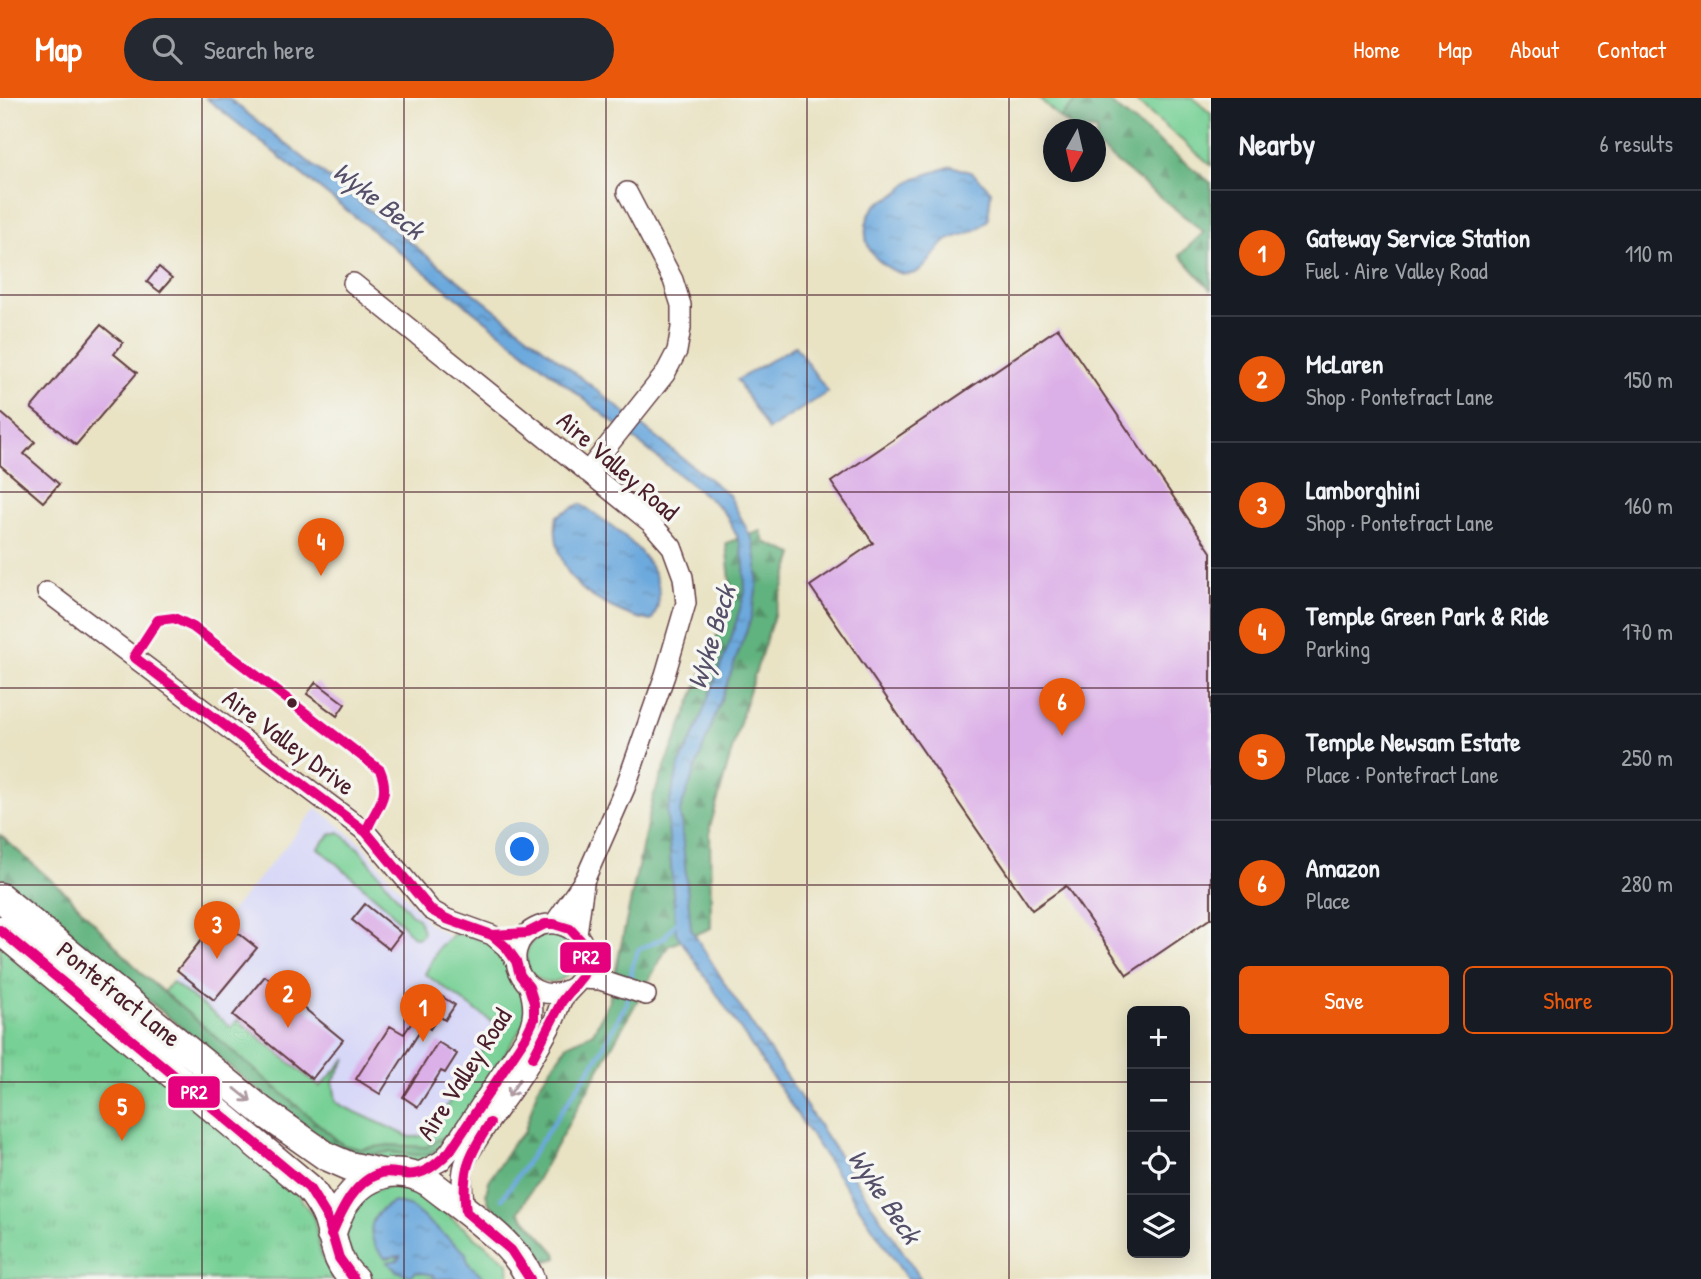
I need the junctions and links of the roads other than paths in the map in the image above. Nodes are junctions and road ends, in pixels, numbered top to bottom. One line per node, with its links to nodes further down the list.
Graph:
1 (627, 192): 3 (street)
2 (353, 283): 3 (street, Aire Valley Road)
3 (587, 472): 5 (street, Aire Valley Road)
4 (47, 592): 11 (street, Aire Valley Drive)
5 (585, 880): 7 (street, Aire Valley Road); 10 (street, Aire Valley Road)
6 (0, 897): 18 (highway, Pontefract Lane, one-way to 18)
7 (554, 924): 9 (street); 10 (street)
8 (0, 930): 21 (highway, Pontefract Lane)
9 (527, 933): 11 (street, Aire Valley Drive); 13 (street)
10 (577, 934): 12 (street)
11 (492, 935): 13 (street, Aire Valley Drive)
12 (587, 954): 14 (street, Aire Valley Road); 15 (street)
13 (516, 961): 16 (street, Aire Valley Road)
14 (577, 983): 15 (street); 16 (street, Aire Valley Road); 20 (street, Aire Valley Road, one-way to 20)
15 (619, 985): 17 (street)
16 (529, 987): 19 (street, Aire Valley Road)
17 (646, 995)
18 (381, 1173): 19 (highway, Pontefract Lane); 21 (highway)
19 (414, 1175): 20 (highway)
20 (466, 1212): 23 (highway)
21 (331, 1235): 22 (highway, Pontefract Lane)
22 (354, 1279)
23 (530, 1279)

